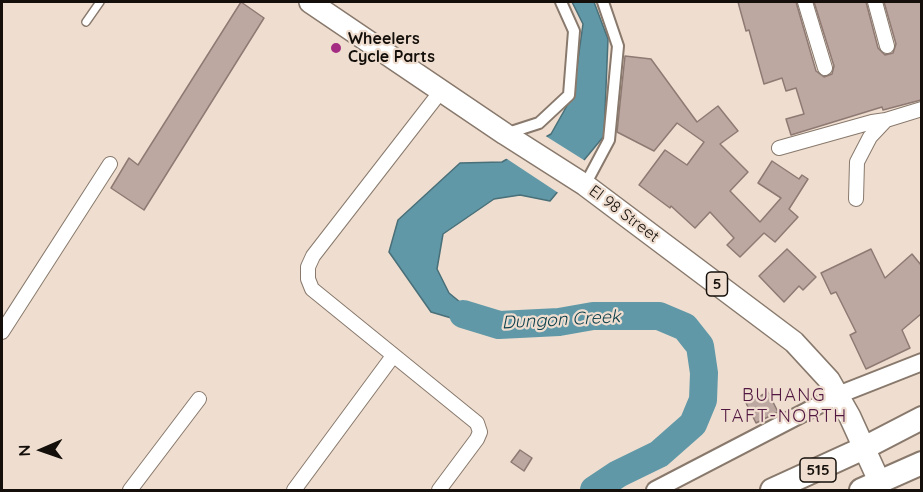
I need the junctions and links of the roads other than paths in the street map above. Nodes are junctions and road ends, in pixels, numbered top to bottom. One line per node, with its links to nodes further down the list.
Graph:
1 (100, 2): 7 (lane)
2 (310, 2): 10 (main road, El 98 Street / 5)
3 (561, 2): 13 (street)
4 (603, 2): 16 (street)
5 (805, 2): 9 (street)
6 (874, 2): 8 (street)
7 (86, 21)
8 (887, 46)
9 (825, 68)
10 (441, 91): 13 (main road, El 98 Street / 5); 19 (street)
11 (921, 109): 12 (street)
12 (886, 120): 14 (street); 17 (street)
13 (505, 134): 16 (main road, El 98 Street / 5)
14 (779, 148)
15 (110, 164): 18 (street)
16 (585, 184): 21 (main road, El 98 Street / 5)
17 (855, 199)
18 (2, 332)
19 (393, 356): 28 (street); 29 (street)
20 (921, 362): 21 (street)
21 (838, 395): 24 (main road, El 98 Street / 5); 30 (street)
22 (199, 399): 27 (street)
23 (921, 418): 24 (highway)
24 (864, 448): 26 (main road, El 98 Street / 5); 31 (highway, 515)
25 (921, 463): 26 (highway, 5)
26 (870, 487)
27 (130, 490)
28 (294, 490)
29 (439, 490)
30 (655, 490)
31 (772, 490)

